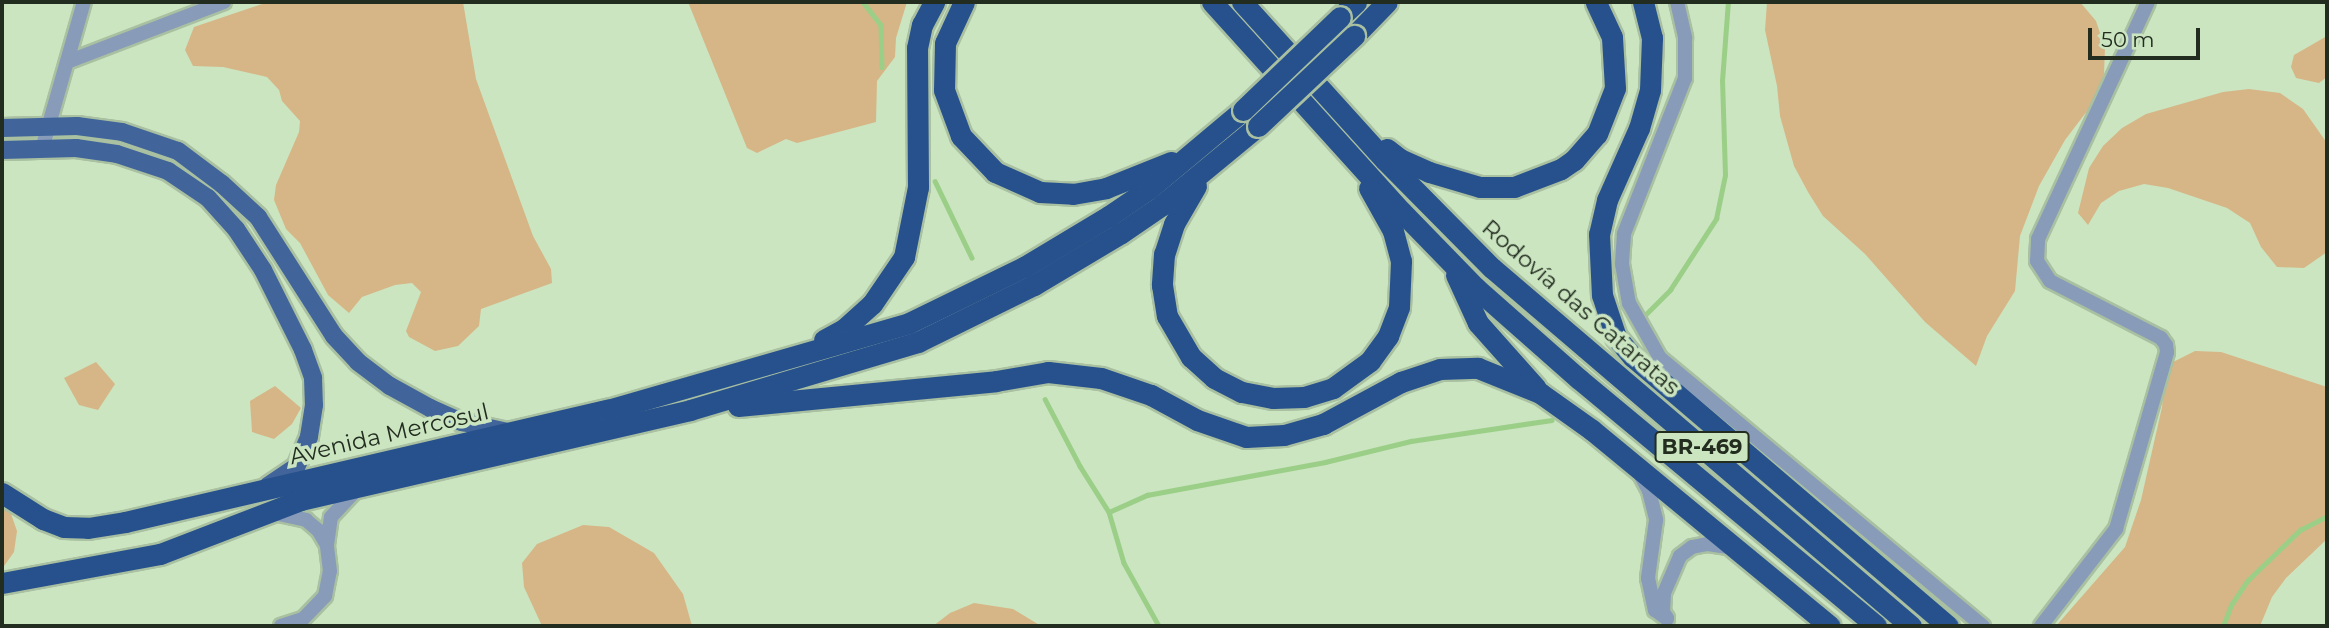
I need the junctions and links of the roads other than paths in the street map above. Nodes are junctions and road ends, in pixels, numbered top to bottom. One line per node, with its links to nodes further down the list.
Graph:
1 (84, 2): 15 (street)
2 (224, 2): 15 (street)
3 (934, 2): 25 (highway)
4 (964, 2): 20 (highway)
5 (1194, 2): 14 (highway)
6 (1212, 2): 14 (highway, BR-469)
7 (1244, 2): 16 (highway, Rodovía das Cataratas / BR-469)
8 (1356, 2): 20 (highway, bridge)
9 (1387, 2): 23 (highway, bridge)
10 (1596, 2): 16 (highway)
11 (1643, 2): 41 (highway)
12 (1677, 2): 42 (street)
13 (2148, 2): 43 (street)
14 (1232, 25): 22 (highway, BR-469)
15 (67, 62): 17 (street)
16 (1351, 123): 40 (highway, Rodovía das Cataratas / BR-469)
17 (48, 126): 18 (main road); 19 (street); 28 (main road)
18 (2, 128)
19 (41, 149): 21 (main road); 31 (main road)
20 (1198, 149): 25 (highway)
21 (2, 150)
22 (1353, 158): 23 (highway); 24 (highway, BR-469)
23 (1213, 165): 27 (highway)
24 (1450, 261): 26 (highway); 39 (highway, BR-469)
25 (792, 357): 28 (highway, Avenida Mercosul)
26 (1540, 393): 27 (highway); 29 (highway)
27 (690, 410): 30 (highway, Avenida Mercosul)
28 (512, 433): 31 (highway, Avenida Mercosul)
29 (1631, 461): 35 (highway); 35 (street)
30 (359, 487): 33 (highway, Avenida Mercosul); 34 (street)
31 (262, 490): 32 (highway, Avenida Mercosul)
32 (2, 493)
33 (266, 512): 34 (street); 36 (highway, Avenida Mercosul)
34 (327, 544): 37 (street)
35 (1737, 549): 38 (highway)
36 (2, 583)
37 (281, 626)
38 (1830, 626)
39 (1876, 626)
40 (1911, 626)
41 (1948, 626)
42 (1983, 626)
43 (2041, 626)

